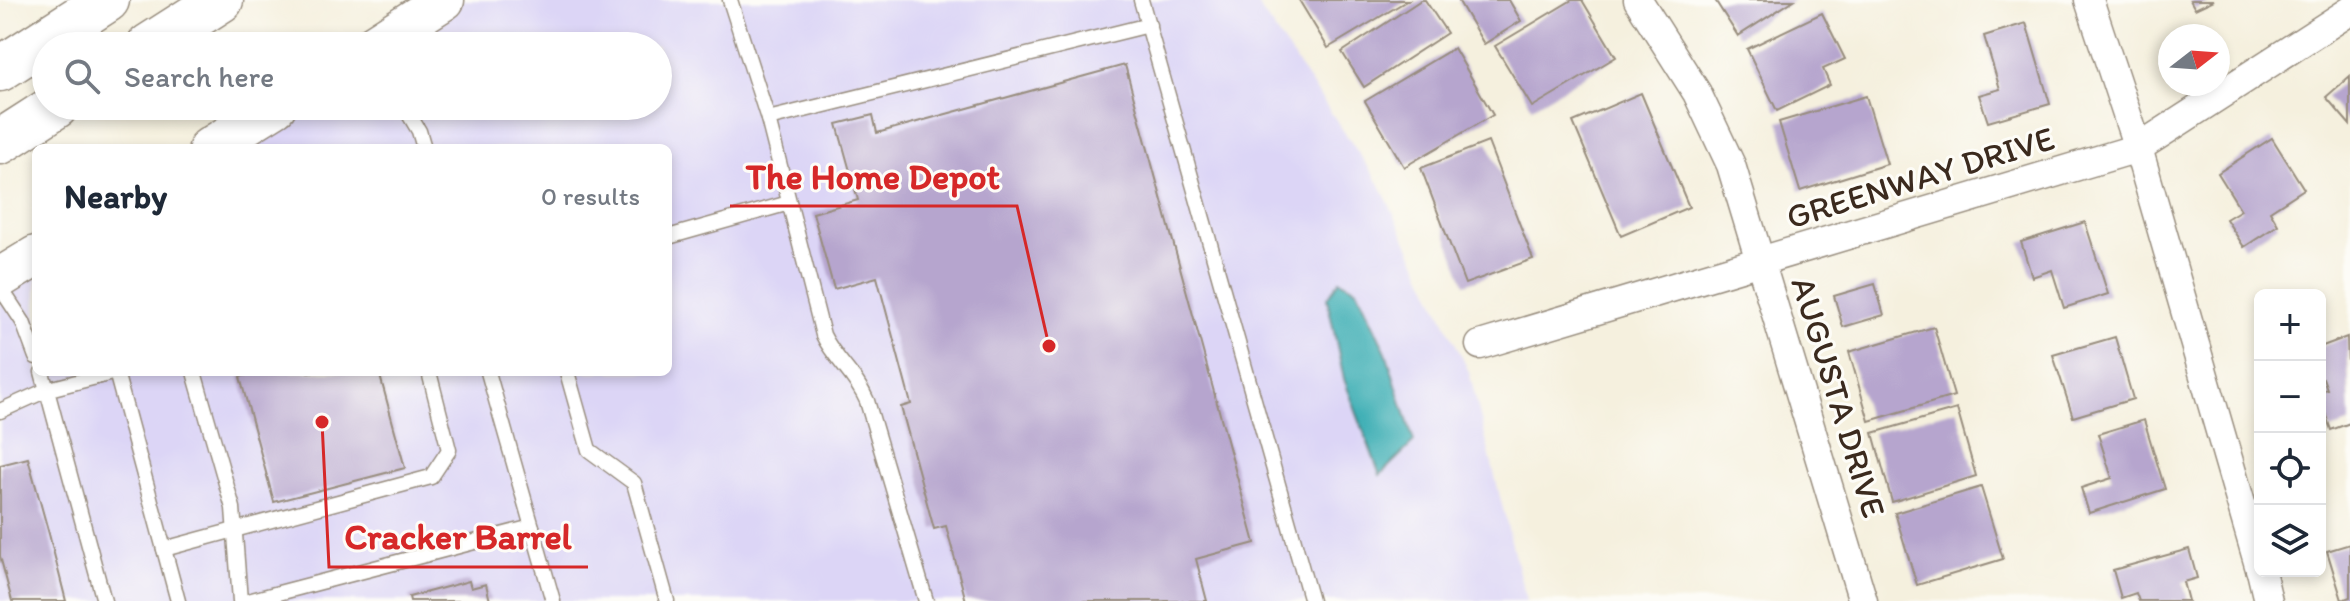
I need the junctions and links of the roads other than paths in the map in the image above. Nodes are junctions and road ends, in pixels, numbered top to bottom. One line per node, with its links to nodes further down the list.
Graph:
1 (107, 0): 10 (highway)
2 (221, 0): 11 (highway)
3 (444, 0): 12 (main road)
4 (730, 0): 15 (lane)
5 (1141, 0): 9 (lane)
6 (1638, 0): 26 (street, AUGUSTA DRIVE)
7 (2089, 0): 22 (street)
8 (2350, 11): 22 (street, GREENWAY DRIVE)
9 (1149, 25): 15 (lane); 52 (lane)
10 (57, 32)
11 (171, 32)
12 (394, 32)
13 (32, 48): 14 (highway)
14 (0, 69)
15 (768, 119): 23 (lane)
16 (34, 120): 19 (highway)
17 (254, 120): 20 (main road)
18 (412, 120): 21 (lane)
19 (0, 142)
20 (215, 144)
21 (423, 144)
22 (2138, 148): 26 (street, GREENWAY DRIVE); 43 (street)
23 (789, 203): 24 (lane); 51 (lane)
24 (672, 236)
25 (32, 258): 27 (main road)
26 (1761, 263): 29 (street, GREENWAY DRIVE); 53 (street, AUGUSTA DRIVE)
27 (0, 278)
28 (0, 287): 30 (lane)
29 (1480, 345)
30 (32, 346)
31 (44, 376): 38 (lane)
32 (100, 376): 38 (lane)
33 (117, 376): 42 (lane)
34 (195, 376): 41 (lane)
35 (430, 376): 41 (lane)
36 (489, 376): 40 (lane)
37 (568, 376): 50 (lane)
38 (49, 389): 39 (lane); 45 (lane)
39 (0, 411)
40 (532, 527): 48 (lane); 49 (lane)
41 (235, 529): 42 (lane); 47 (lane)
42 (164, 549): 46 (lane)
43 (2254, 549)
44 (2262, 577): 54 (street)
45 (104, 601)
46 (178, 601)
47 (240, 601)
48 (248, 601)
49 (553, 601)
50 (667, 601)
51 (926, 601)
52 (1311, 601)
53 (1863, 601)
54 (2268, 601)

